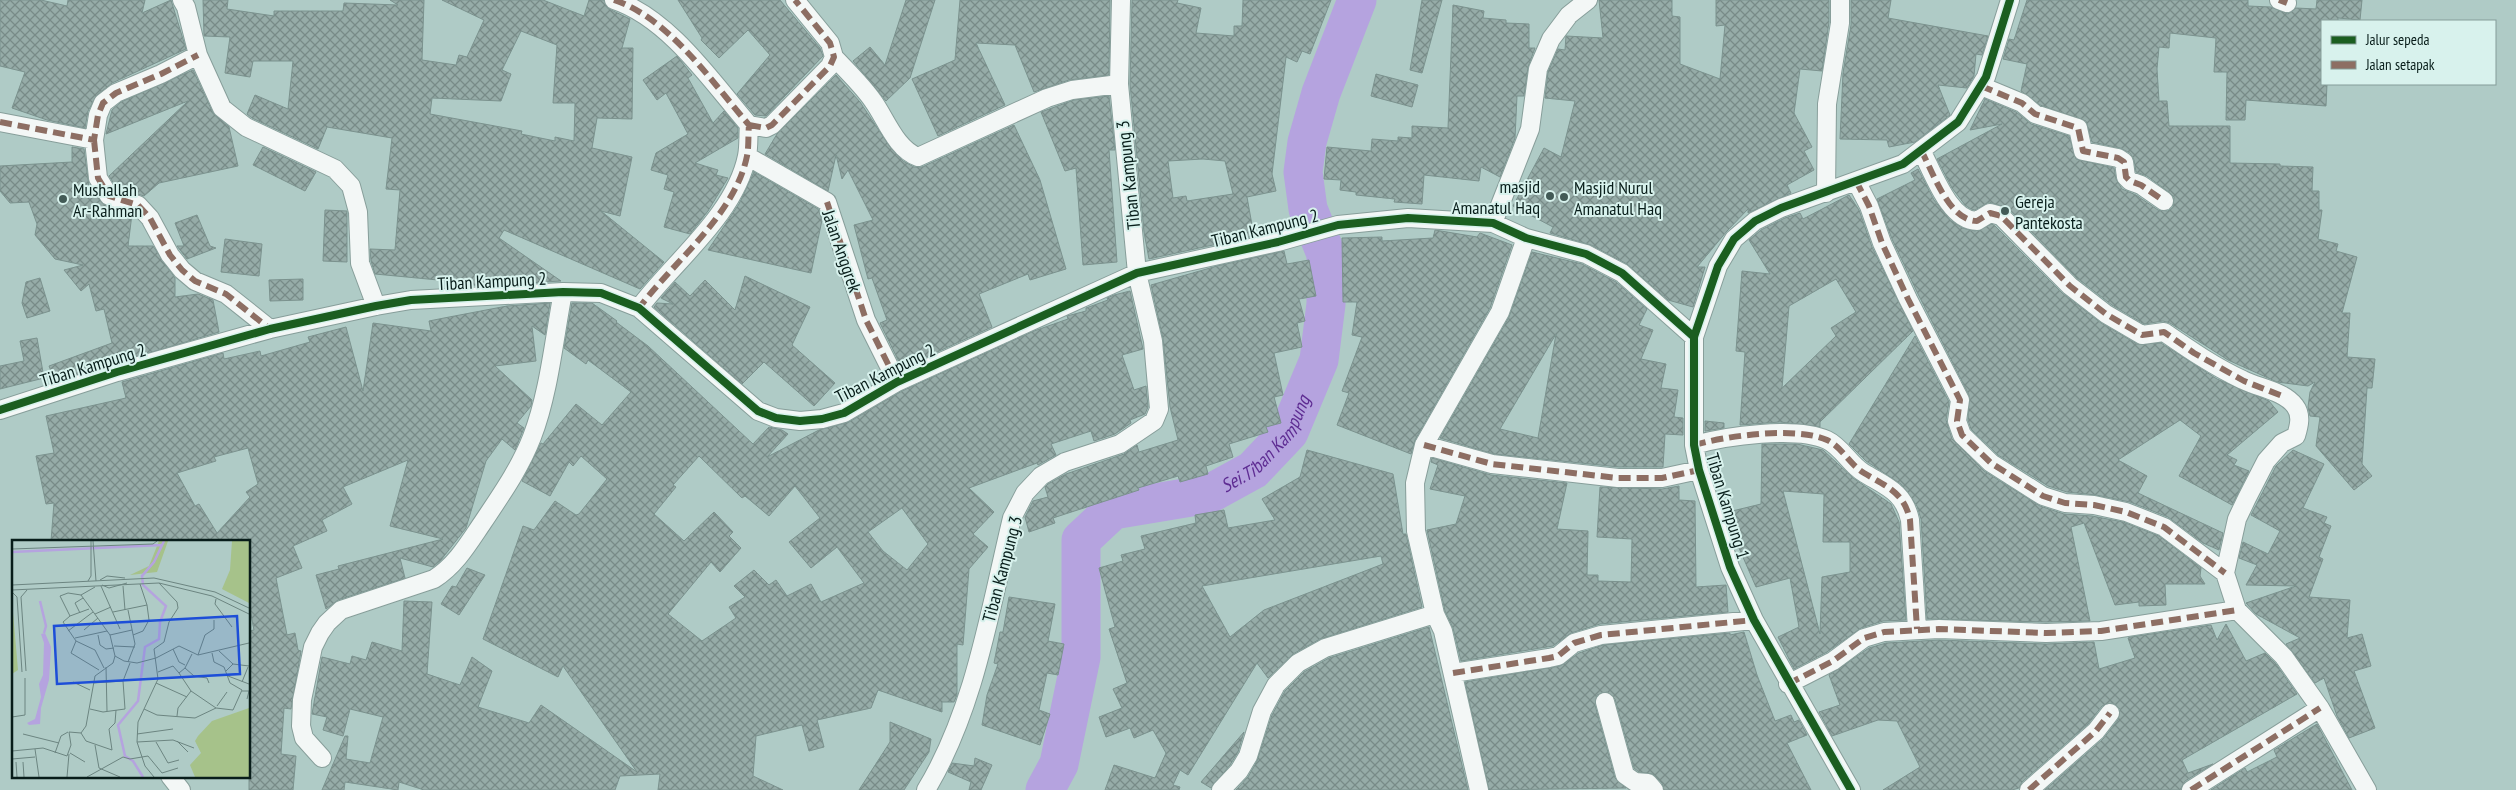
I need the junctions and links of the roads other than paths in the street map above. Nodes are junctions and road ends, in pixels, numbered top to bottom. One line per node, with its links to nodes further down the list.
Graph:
1 (182, 0): 8 (street)
2 (614, 0): 13 (street)
3 (795, 0): 9 (street)
4 (1121, 0): 10 (street, Tiban Kampung 3)
5 (1588, 0): 20 (street)
6 (1840, 0): 18 (street)
7 (2010, 0): 11 (street, Tiban Kampung 1)
8 (198, 55): 14 (street); 24 (street)
9 (834, 57): 10 (street); 13 (street)
10 (1119, 84): 22 (street, Tiban Kampung 3)
11 (1981, 86): 15 (street, Tiban Kampung 1); 19 (street)
12 (0, 122): 14 (street)
13 (749, 125): 16 (street)
14 (94, 140): 26 (street)
15 (1921, 150): 17 (street, Tiban Kampung 1); 33 (street)
16 (747, 156): 25 (street); 28 (street, Jalan Anggrek)
17 (1856, 181): 18 (street, Tiban Kampung 1); 33 (street)
18 (1826, 193): 27 (street, Tiban Kampung 1)
19 (2164, 201)
20 (1493, 223): 21 (street, Tiban Kampung 2); 22 (street, Tiban Kampung 2)
21 (1526, 238): 27 (street, Tiban Kampung 2); 30 (street)
22 (1137, 273): 28 (street, Tiban Kampung 2); 46 (street, Tiban Kampung 3)
23 (563, 292): 24 (street, Tiban Kampung 2); 25 (street, Tiban Kampung 2); 43 (street)
24 (376, 306): 26 (street, Tiban Kampung 2)
25 (639, 308): 28 (street, Tiban Kampung 2)
26 (270, 329): 29 (street, Tiban Kampung 2)
27 (1694, 337): 31 (street, Tiban Kampung 1)
28 (897, 382)
29 (0, 410)
30 (1424, 444): 32 (street); 35 (street)
31 (1694, 445): 32 (street, Tiban Kampung 1); 37 (street)
32 (1699, 470): 36 (street, Tiban Kampung 1)
33 (2225, 573): 34 (street)
34 (2237, 610): 37 (street); 41 (street)
35 (1435, 614): 38 (street); 47 (street)
36 (1754, 620): 38 (street); 39 (street, Tiban Kampung 1)
37 (1917, 629): 39 (street)
38 (1453, 673): 48 (street)
39 (1788, 684): 50 (street, Tiban Kampung 1)
40 (1605, 702): 49 (street)
41 (2320, 708): 52 (street); 53 (street)
42 (2110, 713): 51 (street)
43 (322, 758)
44 (172, 778): 45 (street)
45 (181, 790)
46 (926, 790)
47 (1221, 790)
48 (1478, 790)
49 (1654, 790)
50 (1850, 790)
51 (2029, 790)
52 (2191, 790)
53 (2367, 790)

